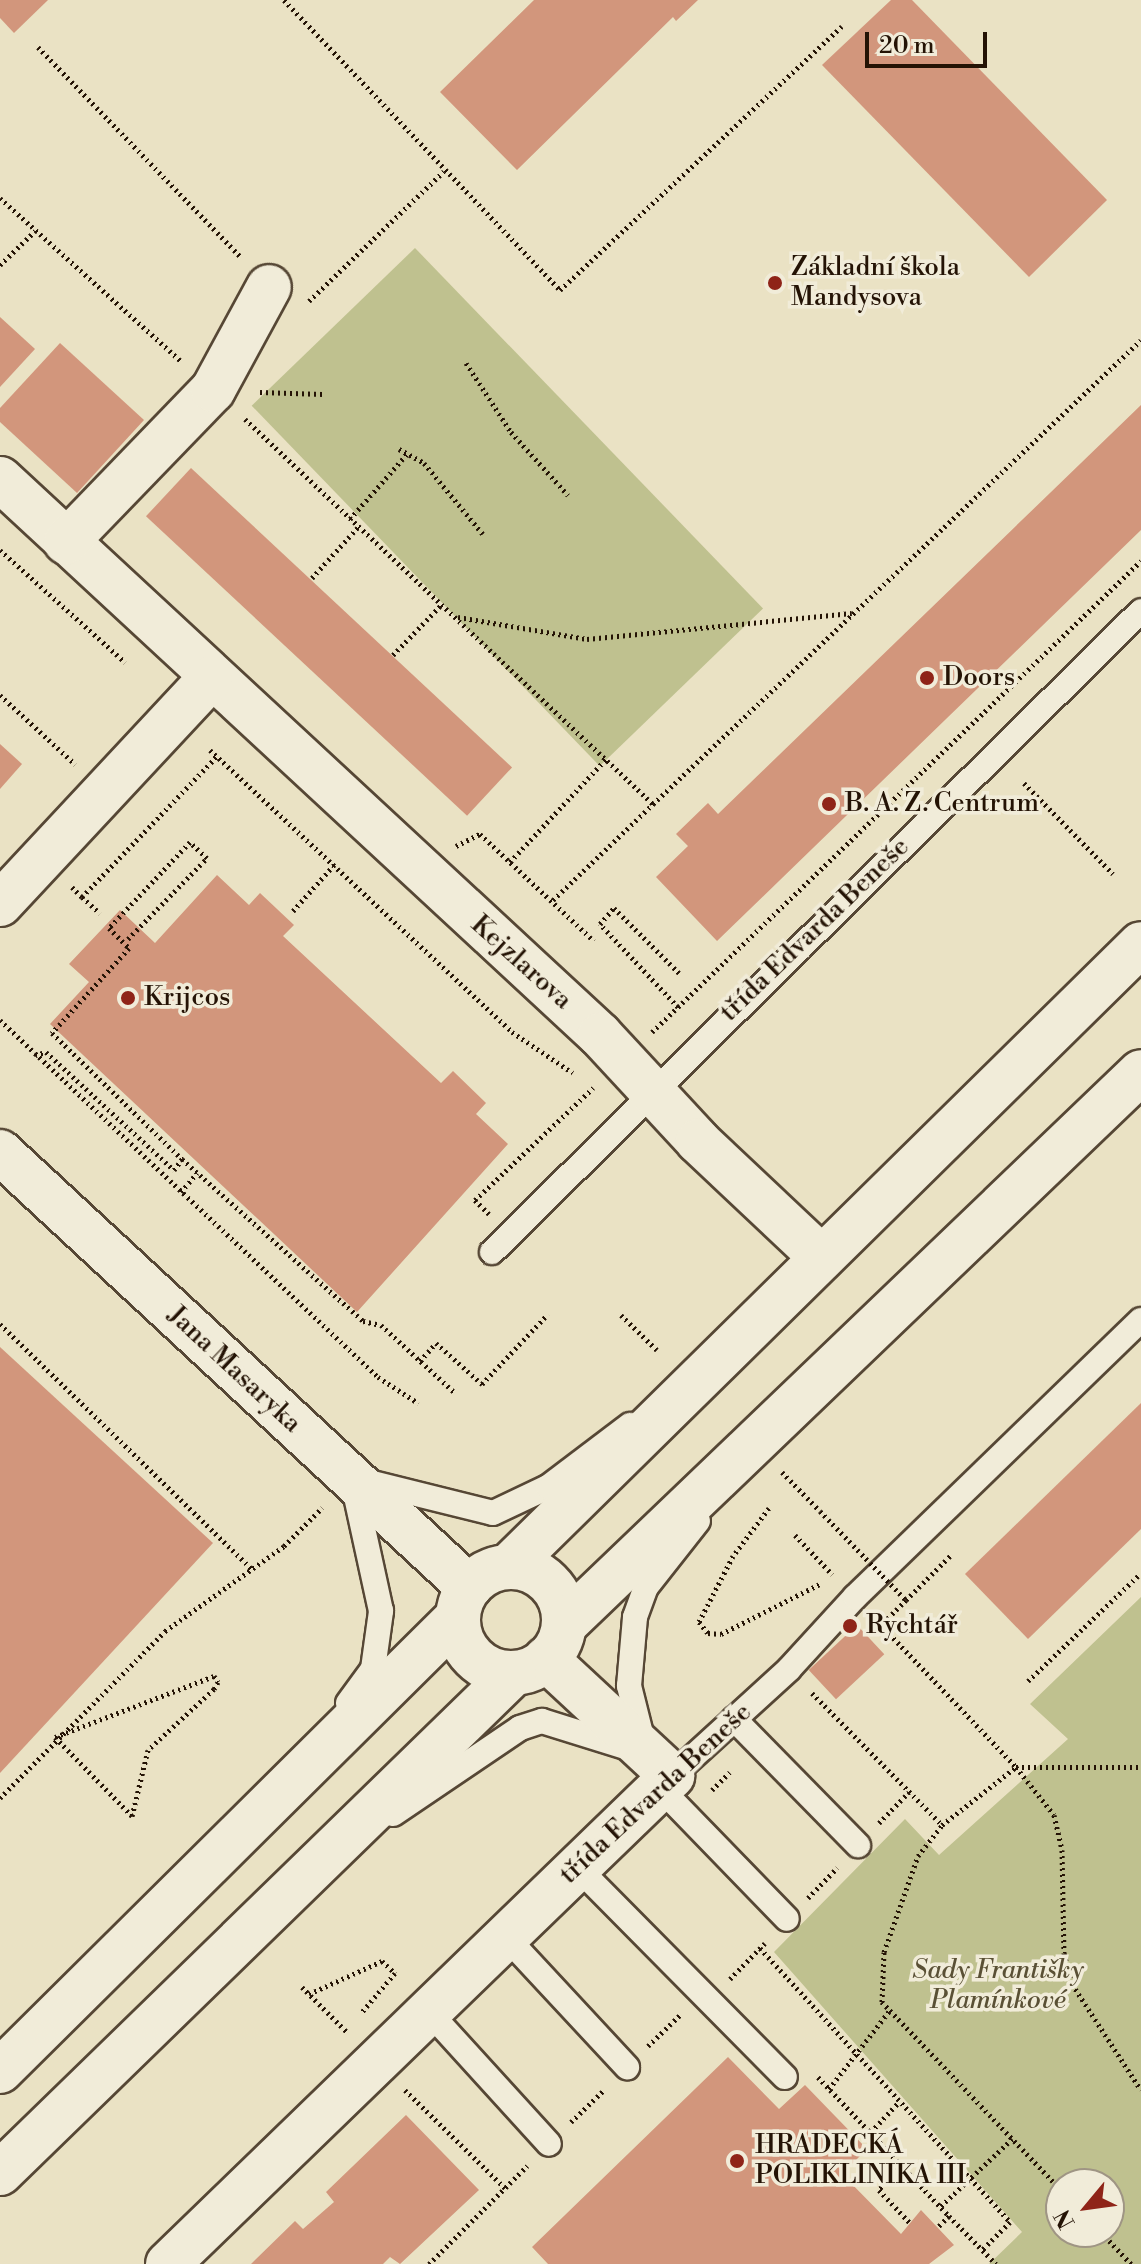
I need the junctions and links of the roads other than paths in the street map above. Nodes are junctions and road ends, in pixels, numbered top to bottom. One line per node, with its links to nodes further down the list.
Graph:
1 (269, 287): 3 (street)
2 (0, 479): 3 (street, Kejzlarova)
3 (66, 542): 5 (street, Kejzlarova)
4 (1141, 611): 9 (lane, třída Edvarda Beneše)
5 (210, 679): 6 (street); 9 (street, Kejzlarova)
6 (0, 904)
7 (1141, 944): 12 (street)
8 (1141, 1072): 15 (street)
9 (651, 1090): 11 (lane, třída Edvarda Beneše); 12 (street, Kejzlarova)
10 (0, 1152): 16 (street, Jana Masaryka)
11 (500, 1244)
12 (822, 1258): 14 (street)
13 (1141, 1320): 20 (lane, třída Edvarda Beneše)
14 (693, 1385): 16 (lane); 17 (street)
15 (753, 1443): 19 (street); 21 (lane)
16 (352, 1478): 18 (street, Jana Masaryka); 22 (lane)
17 (508, 1567): 18 (street); 19 (street)
18 (463, 1602): 19 (street); 22 (street)
19 (541, 1652): 21 (street); 23 (street)
20 (734, 1719): 21 (lane, třída Edvarda Beneše); 24 (lane)
21 (660, 1773): 23 (lane); 25 (street, třída Edvarda Beneše); 26 (lane)
22 (293, 1781): 30 (street)
23 (347, 1835): 33 (street)
24 (858, 1845)
25 (578, 1868): 27 (street, třída Edvarda Beneše); 31 (lane)
26 (787, 1919)
27 (506, 1937): 28 (street, třída Edvarda Beneše); 29 (lane)
28 (429, 2012): 32 (lane); 34 (street, třída Edvarda Beneše)
29 (627, 2067)
30 (0, 2071)
31 (785, 2077)
32 (549, 2144)
33 (0, 2173)
34 (168, 2264)

